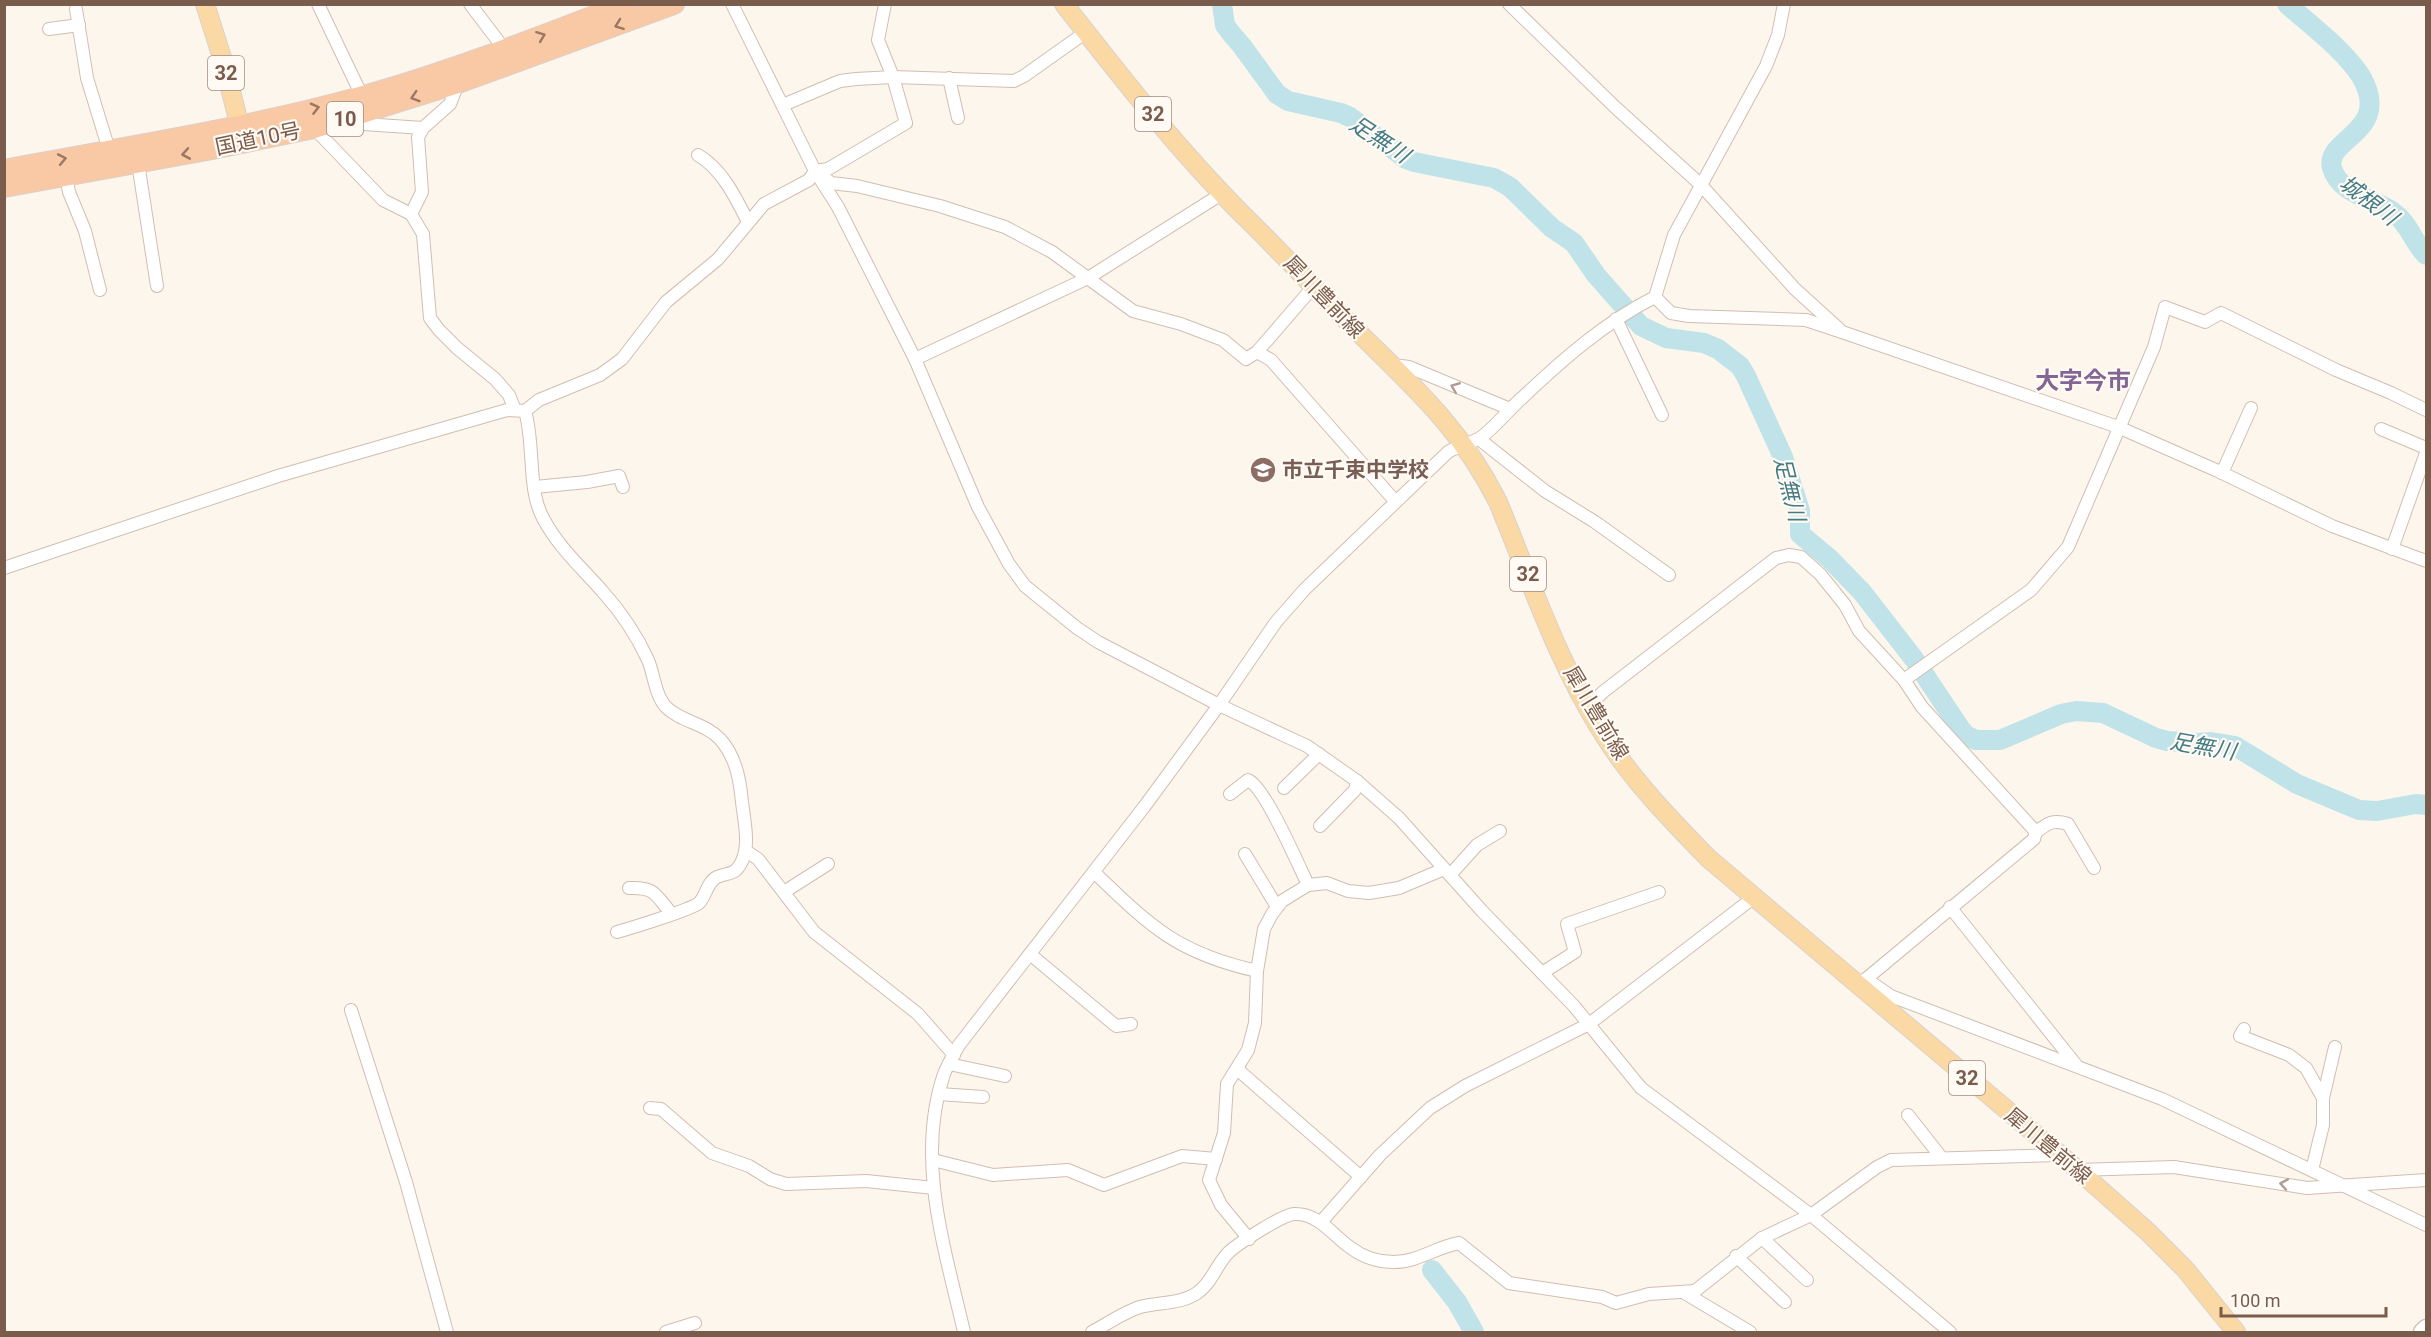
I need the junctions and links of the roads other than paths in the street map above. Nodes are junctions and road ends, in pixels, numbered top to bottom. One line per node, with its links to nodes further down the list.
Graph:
1 (205, 4): 24 (main road, 32)
2 (318, 4): 20 (street)
3 (470, 4): 15 (street)
4 (625, 4): 15 (highway, 国道10号 / 10, one-way to 4)
5 (674, 4): 18 (highway, 国道10号 / 10, one-way to 18)
6 (732, 4): 19 (street)
7 (885, 4): 16 (street)
8 (1064, 4): 14 (main road, 犀川豊前線 / 32)
9 (1509, 4): 31 (street)
10 (1784, 4): 31 (street)
11 (76, 9): 12 (street)
12 (79, 25): 13 (street); 25 (street)
13 (49, 29)
14 (1086, 32): 17 (street); 33 (main road, 犀川豊前線 / 32)
15 (505, 50): 20 (highway, 国道10号 / 10)
16 (893, 77): 17 (street); 19 (street); 29 (street)
17 (949, 78): 21 (street)
18 (458, 83): 20 (highway, 国道10号 / 10, one-way to 20); 23 (street)
19 (783, 105): 29 (street)
20 (360, 106): 22 (highway, 国道10号 / 10); 23 (street); 24 (highway, 国道10号 / 10, one-way to 20)
21 (958, 118)
22 (314, 128): 24 (highway, 国道10号 / 10); 34 (street)
23 (423, 128): 34 (street)
24 (242, 134): 25 (highway, 国道10号 / 10); 27 (highway, 国道10号 / 10, one-way to 27)
25 (109, 150): 28 (highway, 国道10号 / 10, one-way to 25)
26 (698, 155): 35 (street)
27 (138, 163): 30 (highway, 国道10号 / 10); 37 (street)
28 (4, 170)
29 (815, 171): 35 (street); 36 (street); 44 (street)
30 (66, 176): 32 (highway, 国道10号 / 10); 39 (street)
31 (1700, 184): 40 (street); 42 (street)
32 (4, 187)
33 (1223, 194): 36 (street); 38 (main road, 犀川豊前線 / 32)
34 (411, 214): 49 (street)
35 (748, 222): 49 (street)
36 (1088, 278): 43 (street); 44 (street)
37 (157, 286)
38 (1314, 286): 43 (street); 45 (main road, 犀川豊前線 / 32)
39 (100, 290)
40 (1655, 297): 41 (street); 42 (street)
41 (1616, 319): 47 (street); 50 (street)
42 (1842, 332): 51 (street)
43 (1257, 352): 59 (street)
44 (915, 359): 65 (street)
45 (1393, 365): 47 (street, one-way to 45); 53 (main road, 犀川豊前線 / 32)
46 (2251, 408): 56 (street)
47 (1510, 409): 53 (street)
48 (2427, 410): 51 (street)
49 (520, 411): 57 (street); 62 (street)
50 (1662, 415)
51 (2118, 427): 56 (street); 64 (street)
52 (2381, 429): 54 (street)
53 (1471, 441): 59 (street); 63 (street); 66 (main road, 犀川豊前線 / 32)
54 (2427, 448)
55 (2427, 453): 60 (street)
56 (2222, 473): 60 (street)
57 (535, 487): 58 (street); 74 (street)
58 (622, 487)
59 (1395, 501): 65 (street)
60 (2392, 549): 61 (street)
61 (2427, 561)
62 (4, 568)
63 (1669, 575)
64 (1904, 680): 66 (street); 73 (street)
65 (1219, 705): 67 (street); 78 (street)
66 (1588, 707): 84 (main road, 犀川豊前線 / 32)
67 (1319, 754): 68 (street); 69 (street)
68 (1357, 781): 71 (street); 79 (street)
69 (1284, 788)
70 (1230, 794): 80 (street)
71 (1320, 826)
72 (1500, 831): 79 (street)
73 (2036, 832): 77 (street); 86 (street)
74 (746, 851): 82 (street); 87 (street)
75 (1245, 854): 85 (street)
76 (828, 864): 82 (street)
77 (2094, 867)
78 (1094, 872): 89 (street); 90 (street)
79 (1447, 872): 80 (street); 91 (street)
80 (1308, 885): 85 (street)
81 (629, 888): 87 (street)
82 (784, 892): 98 (street)
83 (1659, 892): 91 (street)
84 (1754, 898): 92 (main road, 犀川豊前線 / 32); 95 (street)
85 (1277, 907): 90 (street)
86 (1950, 907): 92 (street); 99 (street)
87 (671, 913): 88 (street)
88 (617, 932)
89 (1030, 954): 94 (street); 98 (street)
90 (1257, 971): 100 (street)
91 (1542, 973): 95 (street)
92 (1861, 982): 99 (street); 107 (main road, 犀川豊前線 / 32)
93 (351, 1010): 129 (street)
94 (1131, 1023)
95 (1589, 1023): 113 (street); 117 (street)
96 (2244, 1029): 104 (street)
97 (2335, 1047): 104 (street)
98 (952, 1059): 101 (street); 102 (street)
99 (2077, 1066): 112 (street)
100 (1237, 1069): 109 (street); 113 (street)
101 (1005, 1076)
102 (939, 1094): 103 (street); 110 (street)
103 (983, 1097)
104 (2323, 1098): 112 (street)
105 (650, 1108): 116 (street)
106 (1908, 1115): 108 (street)
107 (2058, 1155): 108 (street); 111 (main road, 犀川豊前線 / 32)
108 (1941, 1158): 117 (street)
109 (1216, 1159): 110 (street); 121 (street)
110 (933, 1160): 116 (street)
111 (2078, 1170): 115 (street, one-way to 111); 135 (main road, 犀川豊前線 / 32)
112 (2312, 1170): 115 (street)
113 (1361, 1176): 118 (street)
114 (2427, 1180): 115 (street)
115 (2342, 1185): 119 (street)
116 (934, 1188): 131 (street)
117 (1811, 1215): 120 (street); 134 (street)
118 (1321, 1222): 121 (street); 124 (street)
119 (2427, 1225)
120 (1762, 1238): 122 (street); 123 (street)
121 (1249, 1239): 132 (street)
122 (1736, 1256): 124 (street); 125 (street)
123 (1807, 1280)
124 (1683, 1292): 133 (street)
125 (1785, 1302)
126 (696, 1323): 128 (street)
127 (2427, 1328): 136 (main road)
128 (681, 1330): 130 (street)
129 (447, 1332)
130 (666, 1332)
131 (964, 1332)
132 (1092, 1332)
133 (1750, 1332)
134 (1950, 1332)
135 (2236, 1332)
136 (2422, 1332)

